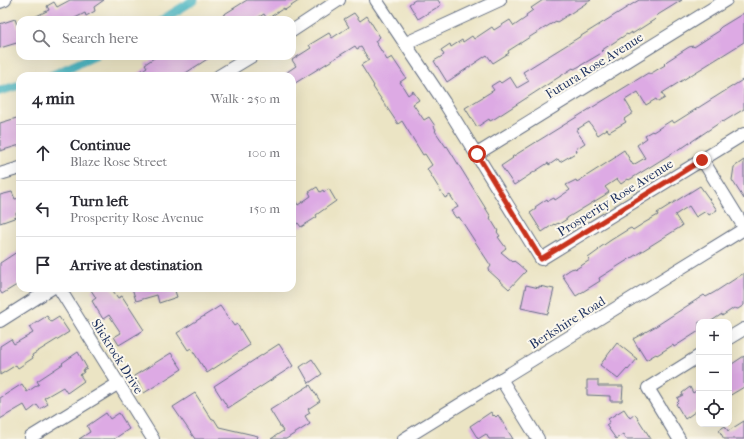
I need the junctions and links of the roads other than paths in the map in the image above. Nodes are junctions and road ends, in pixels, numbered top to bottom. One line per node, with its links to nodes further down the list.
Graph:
1 (5, 0): 6 (street)
2 (339, 0): 7 (street)
3 (376, 0): 8 (street)
4 (500, 0): 8 (street)
5 (726, 0): 12 (street, Futura Rose Avenue)
6 (0, 2)
7 (296, 28)
8 (406, 44): 12 (street)
9 (245, 60): 10 (street)
10 (226, 72)
11 (744, 134): 13 (street, Prosperity Rose Avenue)
12 (477, 154): 13 (street, Prosperity Rose Avenue)
13 (702, 160): 16 (street)
14 (16, 169): 15 (street)
15 (0, 174)
16 (744, 228): 23 (street, Berkshire Road)
17 (46, 292): 19 (street)
18 (62, 292): 24 (street, Slickrock Drive)
19 (0, 321)
20 (744, 329): 21 (street)
21 (732, 336)
22 (696, 358): 29 (street)
23 (501, 379): 27 (street, Berkshire Road); 28 (street)
24 (119, 383): 25 (street); 26 (street, Slickrock Drive)
25 (31, 437)
26 (153, 439)
27 (404, 439)
28 (538, 439)
29 (679, 439)

